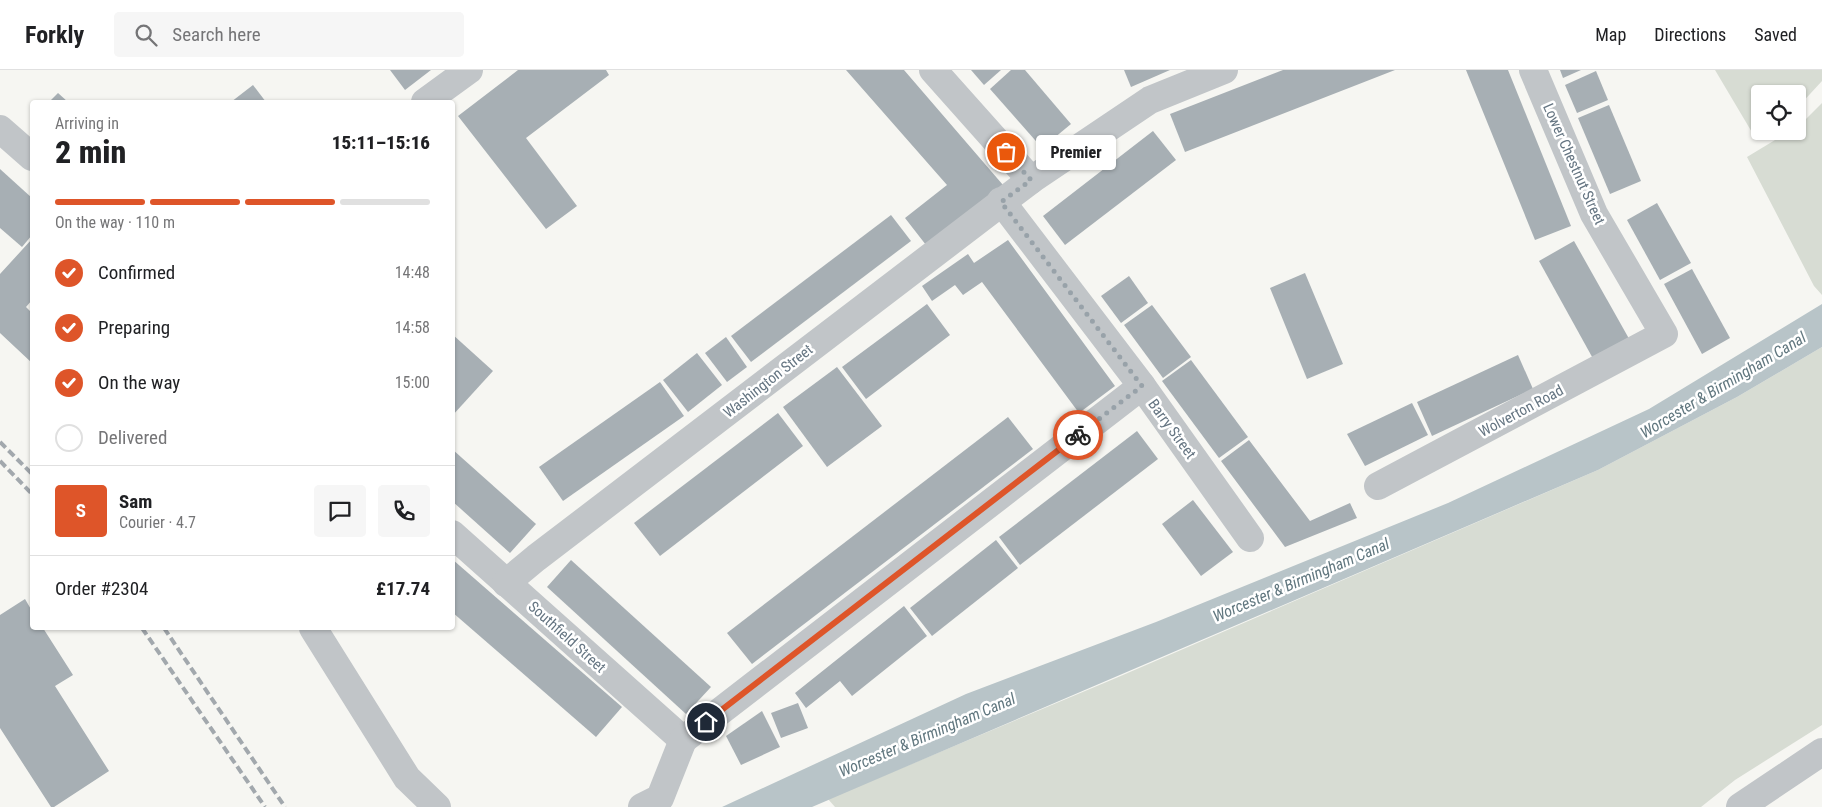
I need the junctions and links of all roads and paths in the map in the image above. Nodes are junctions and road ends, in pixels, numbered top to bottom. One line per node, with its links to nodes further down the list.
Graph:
1 (468, 70): 5 (street)
2 (933, 70): 8 (street)
3 (1224, 70): 8 (street, Washington Street)
4 (1533, 70): 10 (street, Lower Chestnut Street)
5 (428, 100)
6 (0, 128): 7 (street)
7 (30, 155)
8 (1031, 180): 9 (street, Washington Street)
9 (1001, 202): 11 (street, Barry Street); 15 (street, Washington Street)
10 (1664, 334): 12 (street, Wolverton Road)
11 (1142, 386): 14 (street, Barry Street); 17 (street)
12 (1378, 486)
13 (455, 537): 15 (street, Southfield Street)
14 (1250, 538)
15 (506, 583): 17 (street, Southfield Street)
16 (314, 630): 19 (street)
17 (683, 740): 20 (street)
18 (1822, 752): 21 (street)
19 (437, 807)
20 (642, 807)
21 (1740, 807)

